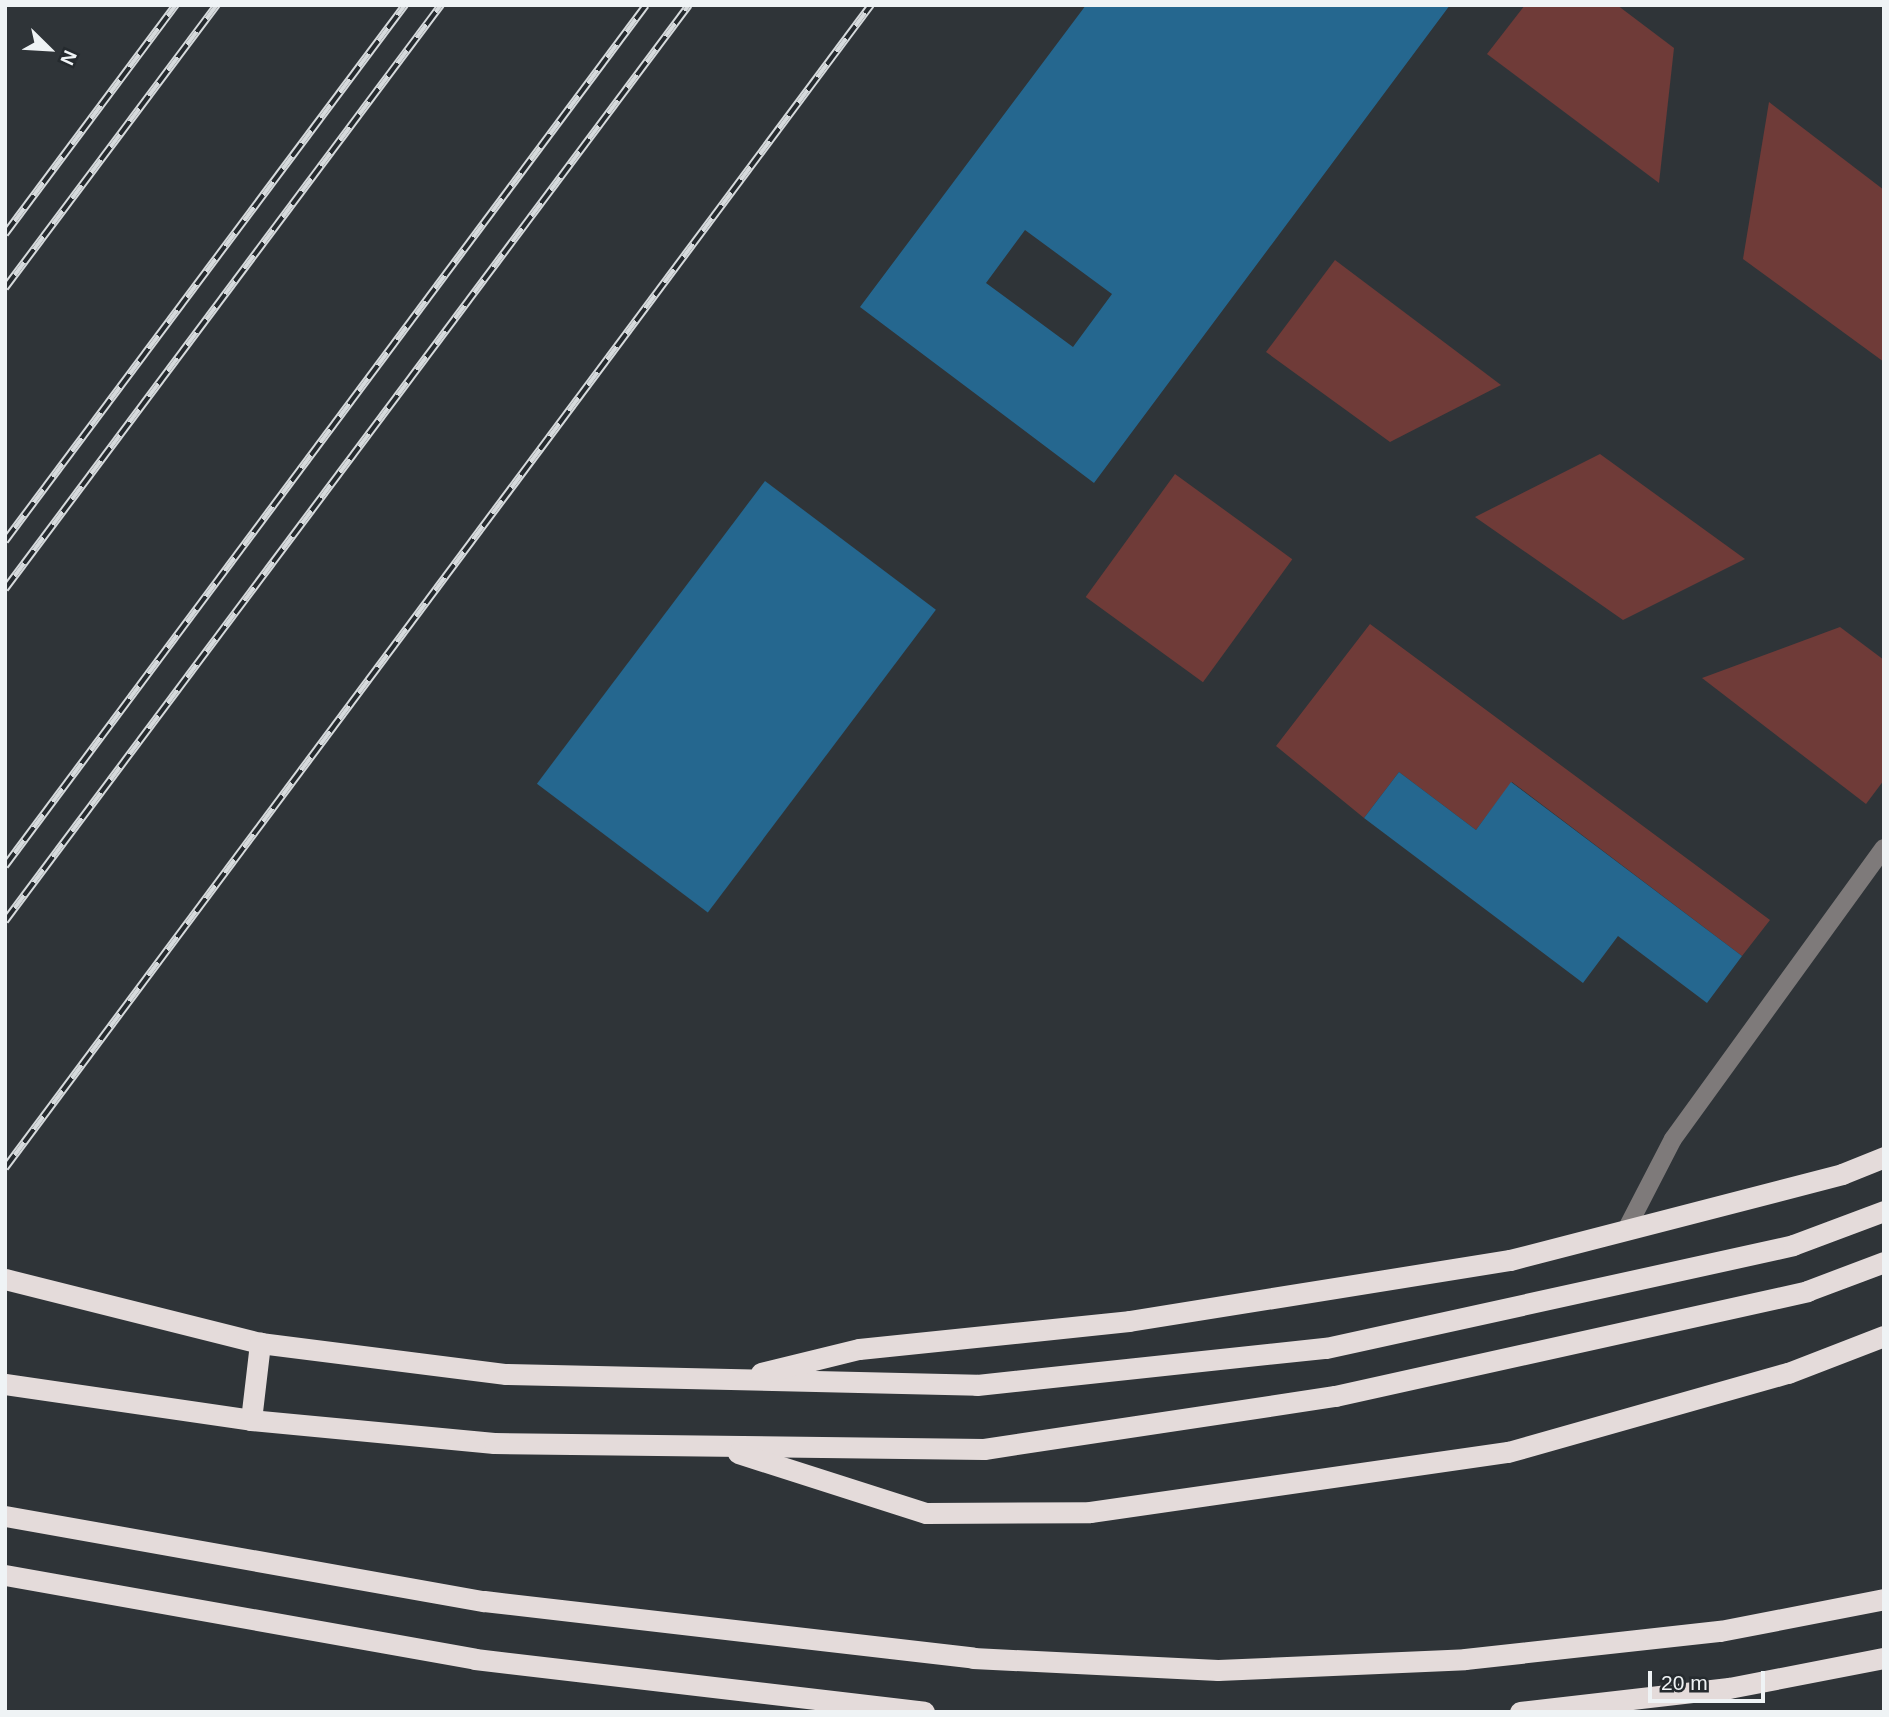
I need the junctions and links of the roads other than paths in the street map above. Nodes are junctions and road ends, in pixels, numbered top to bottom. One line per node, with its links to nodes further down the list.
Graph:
1 (1884, 848): 4 (street)
2 (1884, 1157): 4 (highway)
3 (1884, 1211): 9 (highway)
4 (1626, 1230): 9 (highway)
5 (1884, 1262): 12 (highway)
6 (5, 1279): 8 (highway)
7 (1884, 1336): 12 (highway)
8 (260, 1343): 9 (highway); 11 (highway)
9 (732, 1380)
10 (9, 1385): 11 (highway)
11 (251, 1420): 12 (highway)
12 (716, 1445)
13 (5, 1516): 15 (highway)
14 (5, 1575): 17 (highway)
15 (1884, 1599)
16 (1884, 1658): 18 (highway)
17 (924, 1712)
18 (1520, 1712)

